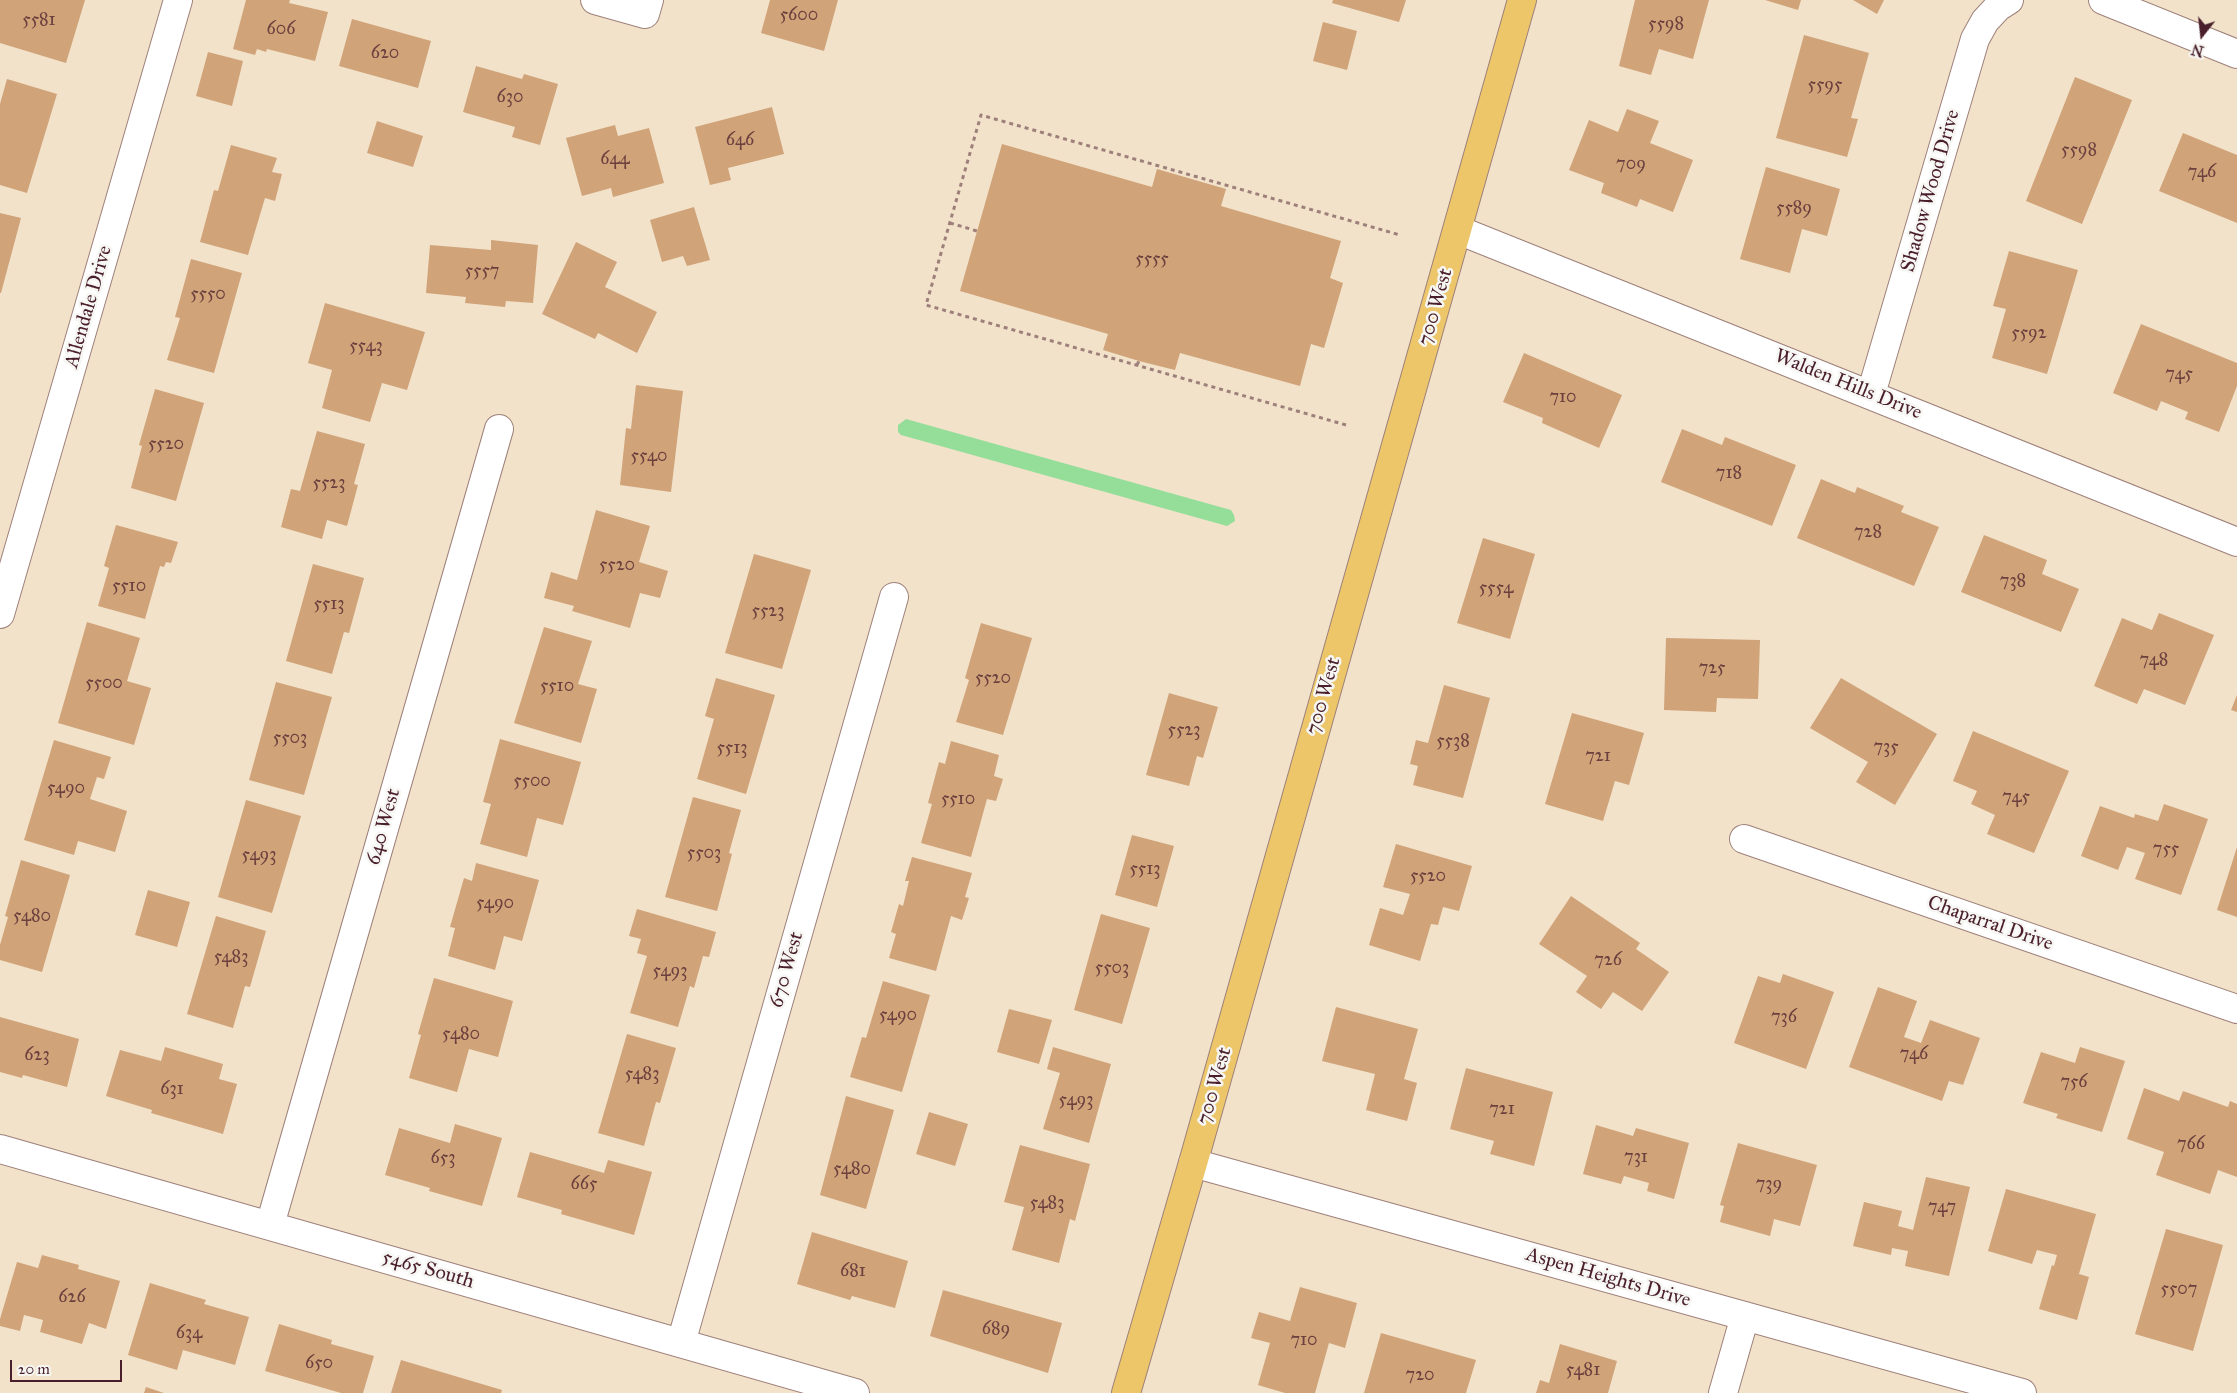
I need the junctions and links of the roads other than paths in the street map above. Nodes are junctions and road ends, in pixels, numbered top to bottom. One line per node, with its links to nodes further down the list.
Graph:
1 (178, 0): 13 (street, Allendale Drive)
2 (595, 0): 3 (street)
3 (649, 0)
4 (1522, 0): 8 (main road, 700 West)
5 (2009, 0): 9 (street, Shadow Wood Drive)
6 (2103, 0): 7 (street)
7 (2237, 54)
8 (1458, 230): 9 (street, Walden Hills Drive); 17 (main road, 700 West)
9 (1871, 394): 11 (street, Walden Hills Drive)
10 (498, 429): 18 (street, 640 West)
11 (2237, 542)
12 (894, 597): 20 (street, 670 West)
13 (0, 614)
14 (1744, 839): 15 (street, Chaparral Drive)
15 (2237, 1009)
16 (0, 1149): 18 (street, 5465 South)
17 (1193, 1163): 19 (street, Aspen Heights Drive); 22 (main road, 700 West)
18 (270, 1225): 20 (street, 5465 South)
19 (1745, 1316): 23 (street); 24 (street, Aspen Heights Drive)
20 (681, 1343): 21 (street, 5465 South)
21 (855, 1393)
22 (1126, 1393)
23 (1723, 1393)
24 (2022, 1393)

